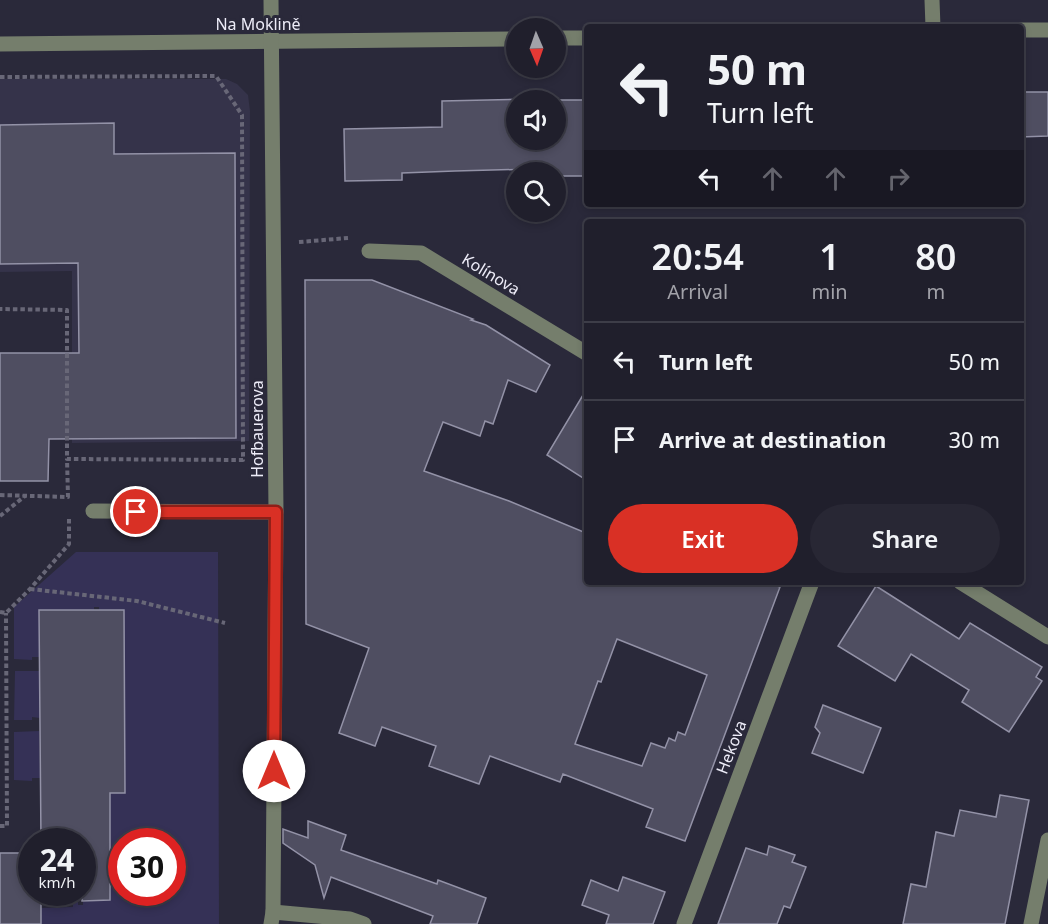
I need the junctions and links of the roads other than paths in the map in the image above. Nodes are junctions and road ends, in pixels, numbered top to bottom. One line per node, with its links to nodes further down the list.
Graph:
1 (271, 0): 9 (street, Hofbauerova)
2 (932, 0): 3 (street)
3 (933, 24)
4 (1024, 30): 5 (street)
5 (1048, 30)
6 (566, 38): 7 (street)
7 (584, 38)
8 (506, 39): 9 (street, Na Moklině)
9 (272, 42): 10 (street, Na Moklině); 14 (street, Hofbauerova)
10 (0, 44)
11 (369, 250): 12 (street, Kolínova)
12 (584, 352)
13 (93, 512): 14 (street)
14 (276, 512): 19 (street, Hofbauerova)
15 (811, 585): 21 (street, Hekova)
16 (965, 585): 17 (street)
17 (1048, 637)
18 (1048, 840): 22 (street)
19 (272, 918): 20 (street)
20 (364, 924)
21 (684, 924)
22 (1031, 924)

